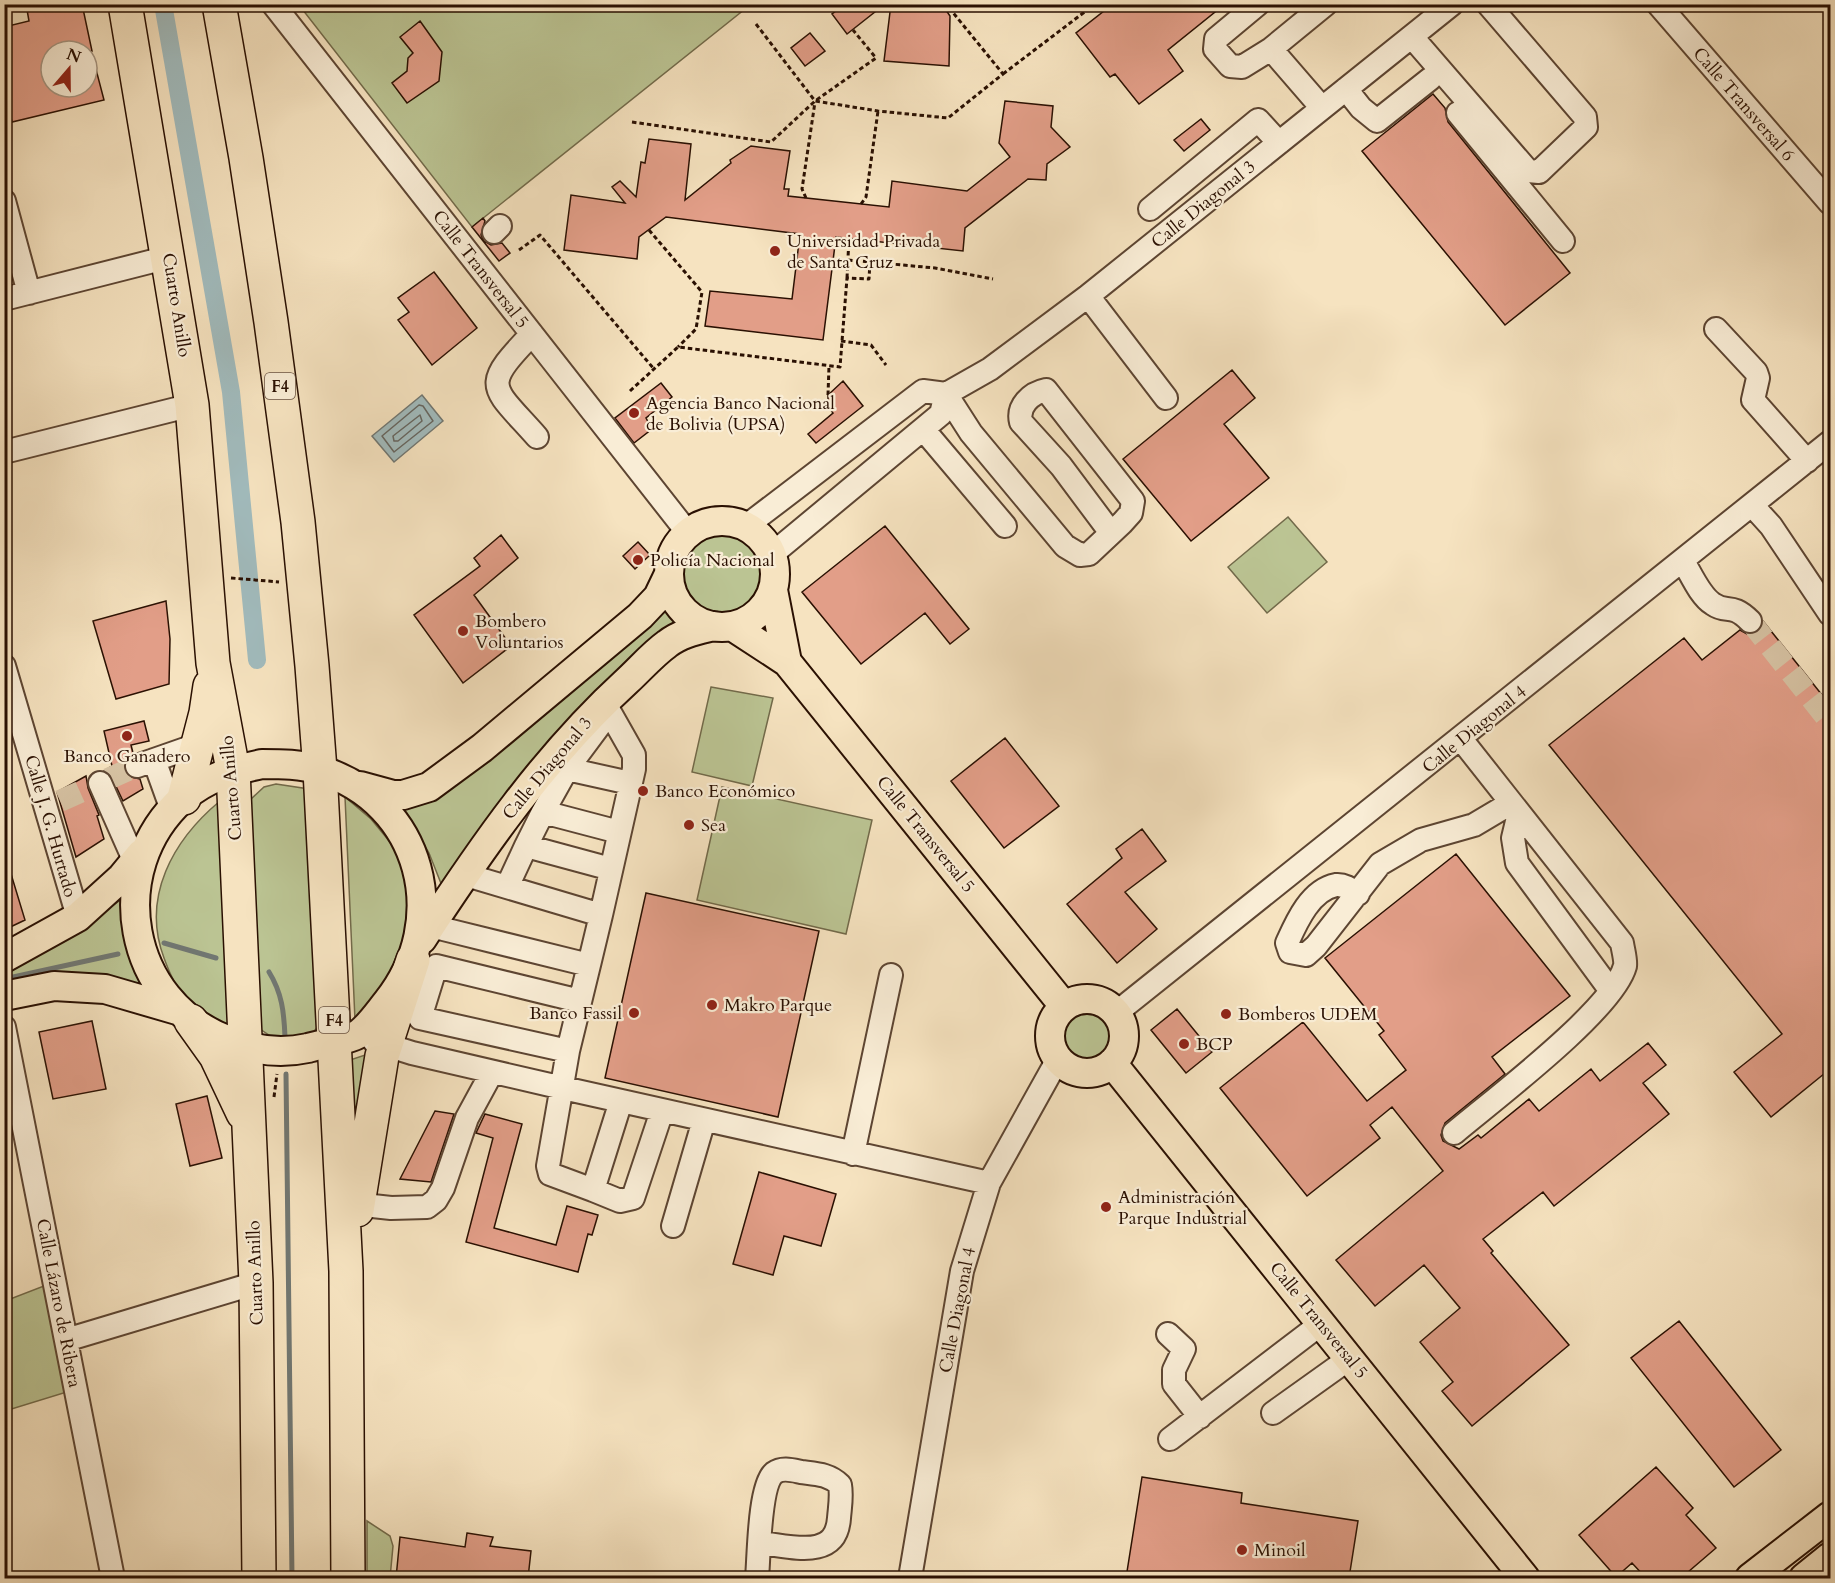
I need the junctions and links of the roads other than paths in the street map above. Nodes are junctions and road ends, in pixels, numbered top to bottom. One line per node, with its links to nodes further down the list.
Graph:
1 (125, 4): 19 (highway, Cuarto Anillo)
2 (219, 4): 55 (highway, F4)
3 (273, 4): 24 (street, Calle Transversal 5)
4 (1258, 4): 10 (street)
5 (1326, 4): 10 (street)
6 (1452, 4): 9 (street, Calle Diagonal 3)
7 (1488, 4): 9 (street)
8 (1658, 4): 16 (street, Calle Transversal 6)
9 (1407, 41): 11 (street); 12 (street, Calle Diagonal 3)
10 (1271, 49): 13 (street)
11 (1430, 79): 12 (street); 18 (street)
12 (1346, 89): 13 (street, Calle Diagonal 3)
13 (1322, 108): 14 (street, Calle Diagonal 3)
14 (1279, 143): 17 (street); 21 (street, Calle Diagonal 3)
15 (4, 201): 20 (street)
16 (1830, 203)
17 (1150, 209)
18 (1563, 241)
19 (169, 257): 20 (street); 27 (highway, Cuarto Anillo)
20 (29, 293): 22 (street)
21 (1088, 296): 25 (street, Calle Diagonal 3); 26 (street)
22 (4, 299)
23 (1716, 329): 34 (street)
24 (532, 334): 30 (street); 39 (street, Calle Transversal 5)
25 (946, 394): 28 (street); 29 (street, Calle Diagonal 3); 38 (street)
26 (1166, 398)
27 (192, 405): 32 (street); 48 (highway, Cuarto Anillo)
28 (923, 429): 33 (street); 36 (street)
29 (868, 433): 33 (street); 37 (street, Calle Diagonal 3)
30 (537, 437)
31 (1830, 442): 34 (street, Calle Diagonal 4)
32 (4, 452)
33 (888, 458): 40 (street)
34 (1807, 461): 35 (street, Calle Diagonal 4)
35 (1752, 505): 41 (street, Calle Diagonal 4); 44 (street)
36 (1005, 526)
37 (745, 527): 39 (main road); 40 (main road)
38 (1110, 533): 38 (street)
39 (688, 534): 42 (main road)
40 (771, 555): 43 (main road)
41 (1683, 561): 45 (street); 51 (street, Calle Diagonal 4)
42 (669, 574): 46 (main road); 58 (main road)
43 (773, 590): 46 (main road); 47 (main road, Calle Transversal 5)
44 (1830, 614)
45 (1750, 621)
46 (723, 626): 47 (main road, Calle Transversal 5); 50 (main road, Calle Diagonal 3)
47 (787, 662): 78 (main road, Calle Transversal 5)
48 (213, 663): 52 (highway); 54 (highway, Cuarto Anillo)
49 (4, 666): 70 (street, Calle J. G. Hurtado)
50 (607, 707): 53 (street); 57 (street); 66 (main road, Calle Diagonal 3)
51 (1461, 739): 60 (street); 79 (street, Calle Diagonal 4)
52 (197, 745): 59 (highway); 59 (street)
53 (567, 769): 57 (street); 61 (street)
54 (233, 770): 55 (main road); 59 (main road); 84 (highway, Cuarto Anillo)
55 (320, 770): 58 (main road); 83 (highway, F4)
56 (99, 783): 64 (street)
57 (630, 783): 62 (street)
58 (353, 784): 71 (main road)
59 (178, 804): 64 (main road)
60 (1515, 808): 68 (street); 75 (street); 75 (street)
61 (543, 812): 62 (street); 63 (street)
62 (620, 832): 65 (street)
63 (526, 846): 65 (street); 67 (street)
64 (140, 855): 70 (main road); 80 (main road)
65 (611, 869): 69 (street)
66 (463, 874): 67 (street); 71 (main road, Calle Diagonal 3)
67 (507, 887): 69 (street)
68 (1358, 894)
69 (601, 915): 73 (street)
70 (78, 917): 72 (main road)
71 (429, 946): 73 (street); 77 (street); 81 (street); 83 (highway)
72 (4, 958)
73 (589, 965): 77 (street)
74 (891, 975): 95 (street)
75 (1611, 991): 94 (street)
76 (4, 996): 80 (main road)
77 (580, 1001): 85 (street)
78 (1064, 1006): 79 (main road); 86 (main road)
79 (1116, 1013): 87 (main road)
80 (184, 1015): 84 (main road); 93 (highway)
81 (420, 1018): 83 (street); 85 (street)
82 (4, 1027): 103 (street, Calle Lázaro de Ribera)
83 (373, 1043): 84 (main road); 88 (street); 98 (highway); 98 (highway, F4)
84 (246, 1047): 93 (highway, Cuarto Anillo)
85 (568, 1051): 89 (street)
86 (1058, 1059): 87 (main road); 96 (street, Calle Diagonal 4)
87 (1112, 1063): 101 (main road, Calle Transversal 5)
88 (492, 1072): 89 (street); 98 (street)
89 (563, 1088): 90 (street); 97 (street)
90 (621, 1101): 91 (street); 97 (street)
91 (662, 1111): 92 (street); 97 (street)
92 (704, 1120): 95 (street); 99 (street)
93 (250, 1129): 100 (highway, Cuarto Anillo)
94 (1454, 1133)
95 (853, 1154): 96 (street)
96 (989, 1183): 115 (street, Calle Diagonal 4)
97 (593, 1190)
98 (350, 1204): 113 (highway)
99 (673, 1226)
100 (256, 1283): 103 (street); 112 (highway, Cuarto Anillo)
101 (1322, 1323): 104 (main road, Calle Transversal 5); 106 (street)
102 (1168, 1334): 106 (street)
103 (66, 1340): 111 (street, Calle Lázaro de Ribera)
104 (1350, 1358): 105 (street); 116 (main road, Calle Transversal 5)
105 (1273, 1413)
106 (1200, 1417): 107 (street)
107 (1170, 1439)
108 (1830, 1516): 117 (main road)
109 (760, 1543): 114 (street)
110 (1830, 1557): 118 (main road)
111 (113, 1578)
112 (259, 1578)
113 (348, 1578)
114 (757, 1578)
115 (910, 1578)
116 (1524, 1578)
117 (1750, 1578)
118 (1804, 1578)

